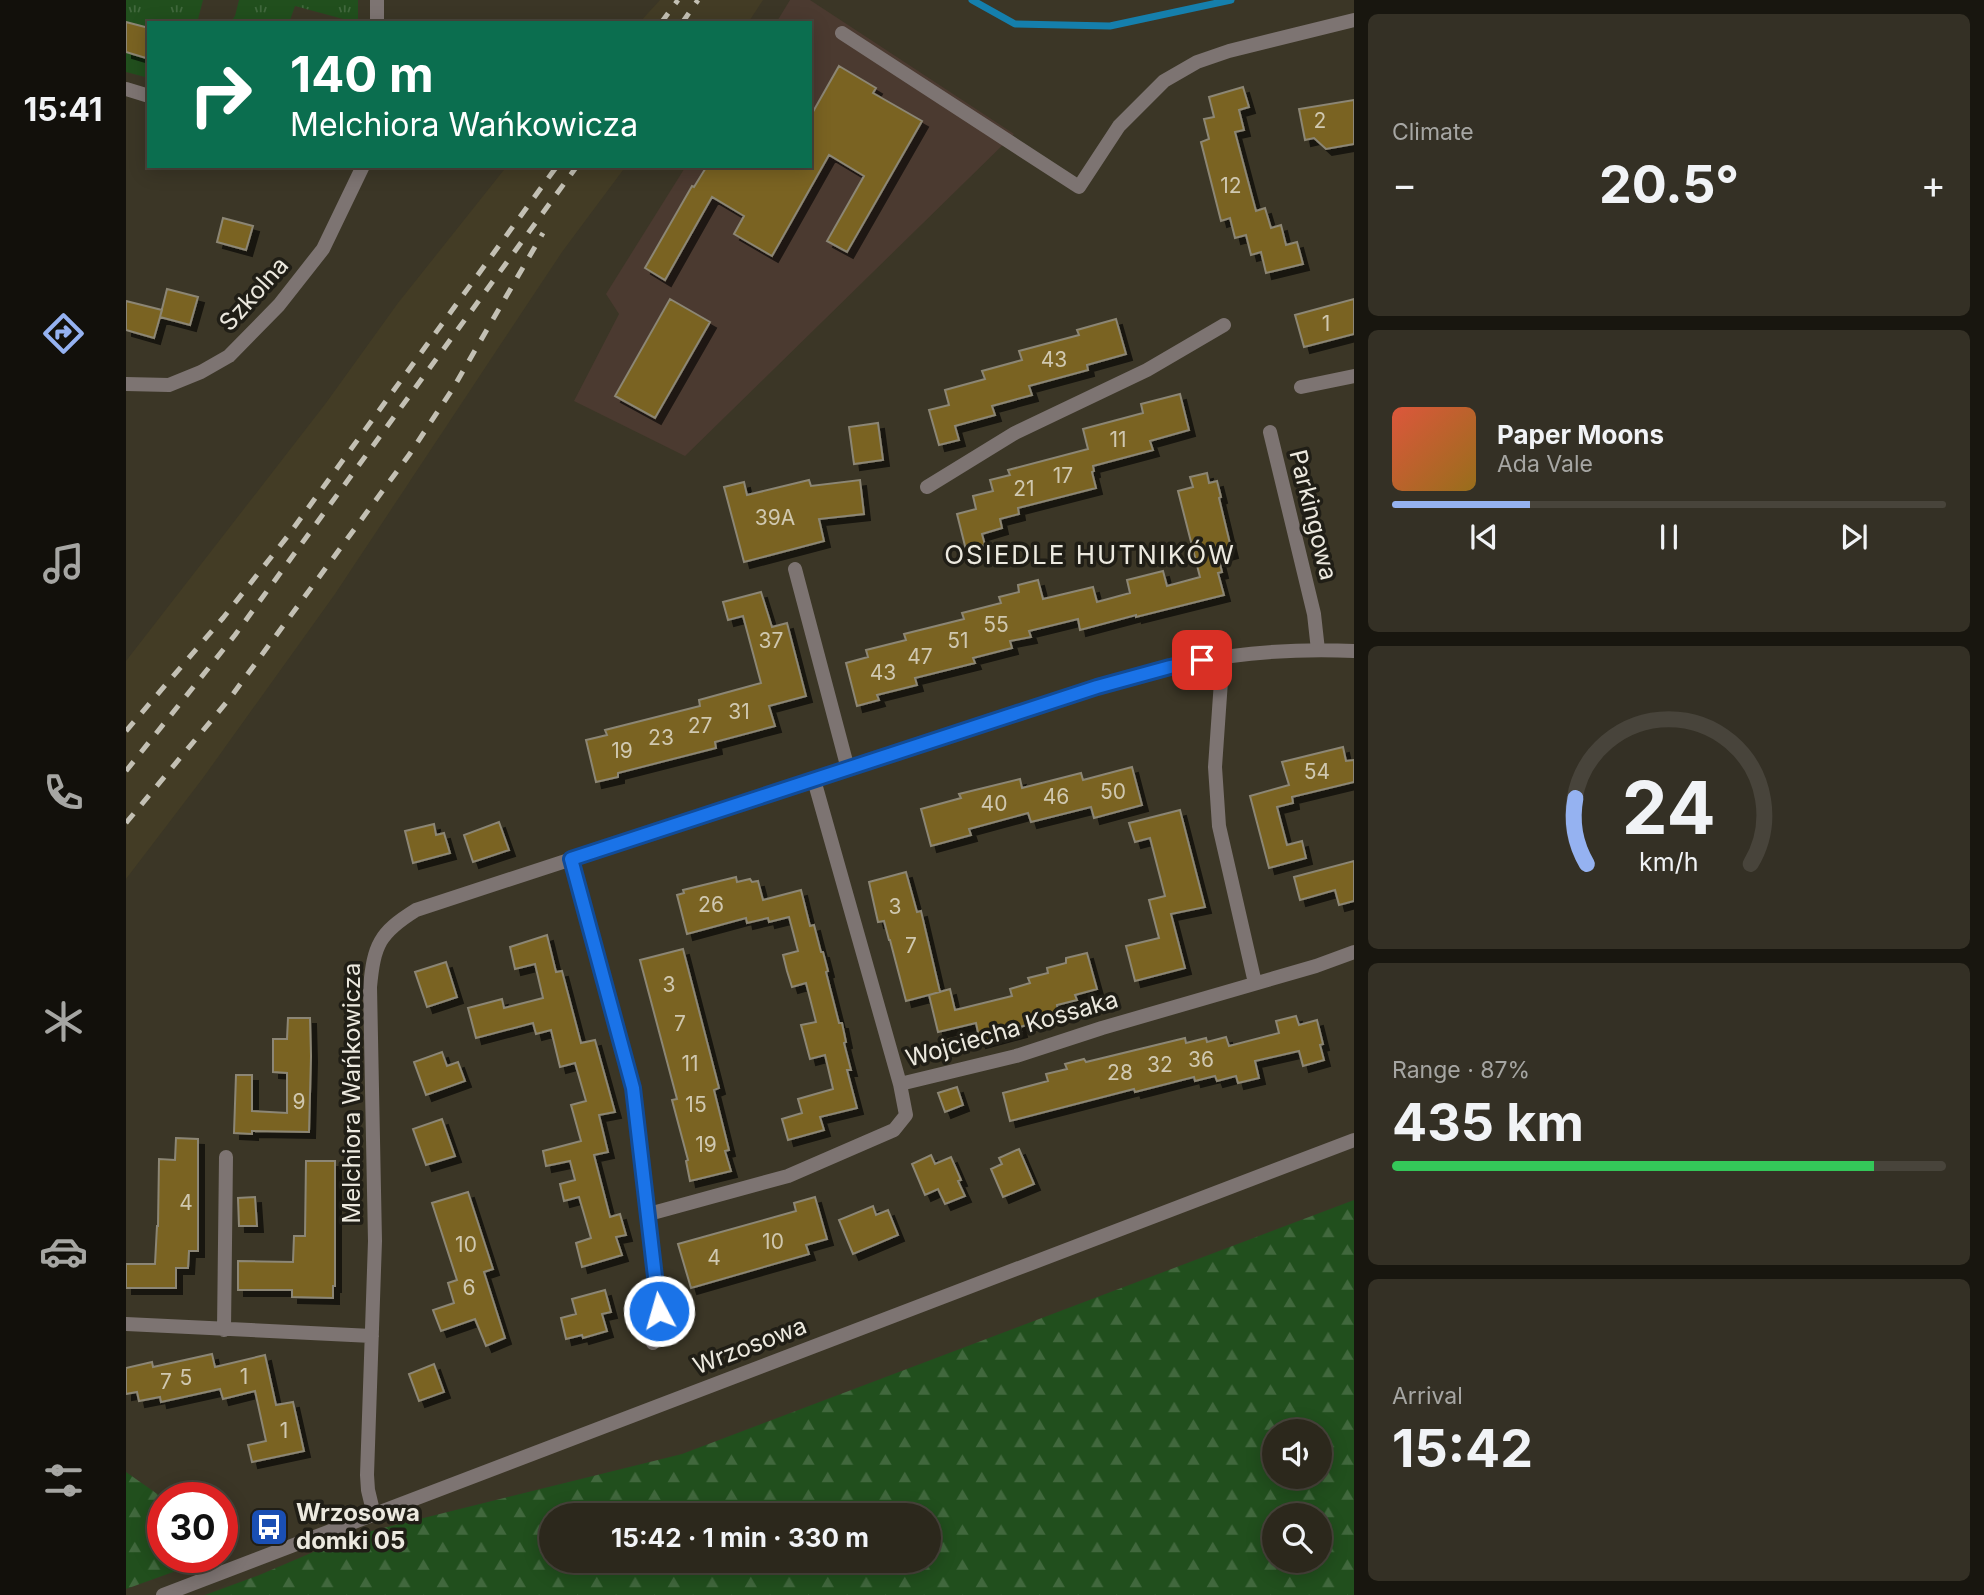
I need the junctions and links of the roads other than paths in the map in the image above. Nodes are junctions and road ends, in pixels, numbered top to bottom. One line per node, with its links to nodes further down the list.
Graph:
1 (377, 0): 3 (street)
2 (1354, 20): 4 (street)
3 (377, 21)
4 (842, 33)
5 (126, 89): 6 (street)
6 (147, 95)
7 (362, 168): 10 (street, Szkolna)
8 (1224, 325): 13 (street)
9 (1354, 376): 11 (street)
10 (126, 384)
11 (1301, 387)
12 (1270, 432): 15 (street, Parkingowa)
13 (927, 488)
14 (795, 569): 18 (street)
15 (1318, 650): 16 (street, Melchiora Wańkowicza); 17 (street, Melchiora Wańkowicza)
16 (1354, 651)
17 (1220, 657): 18 (street, Melchiora Wańkowicza); 22 (street)
18 (848, 769): 19 (street, Melchiora Wańkowicza)
19 (814, 780): 20 (street, Melchiora Wańkowicza); 23 (street)
20 (571, 859): 26 (street); 29 (street, Melchiora Wańkowicza)
21 (1354, 952): 22 (street, Wojciecha Kossaka)
22 (1255, 983): 23 (street, Wojciecha Kossaka)
23 (900, 1084): 26 (street, Wojciecha Kossaka)
24 (1354, 1140): 31 (street, Wrzosowa)
25 (226, 1157): 28 (street)
26 (649, 1214): 30 (street)
27 (126, 1324): 28 (street)
28 (224, 1330): 29 (street)
29 (372, 1336): 31 (street, Melchiora Wańkowicza)
30 (653, 1343)
31 (373, 1515): 32 (street, Wrzosowa)
32 (163, 1595)

